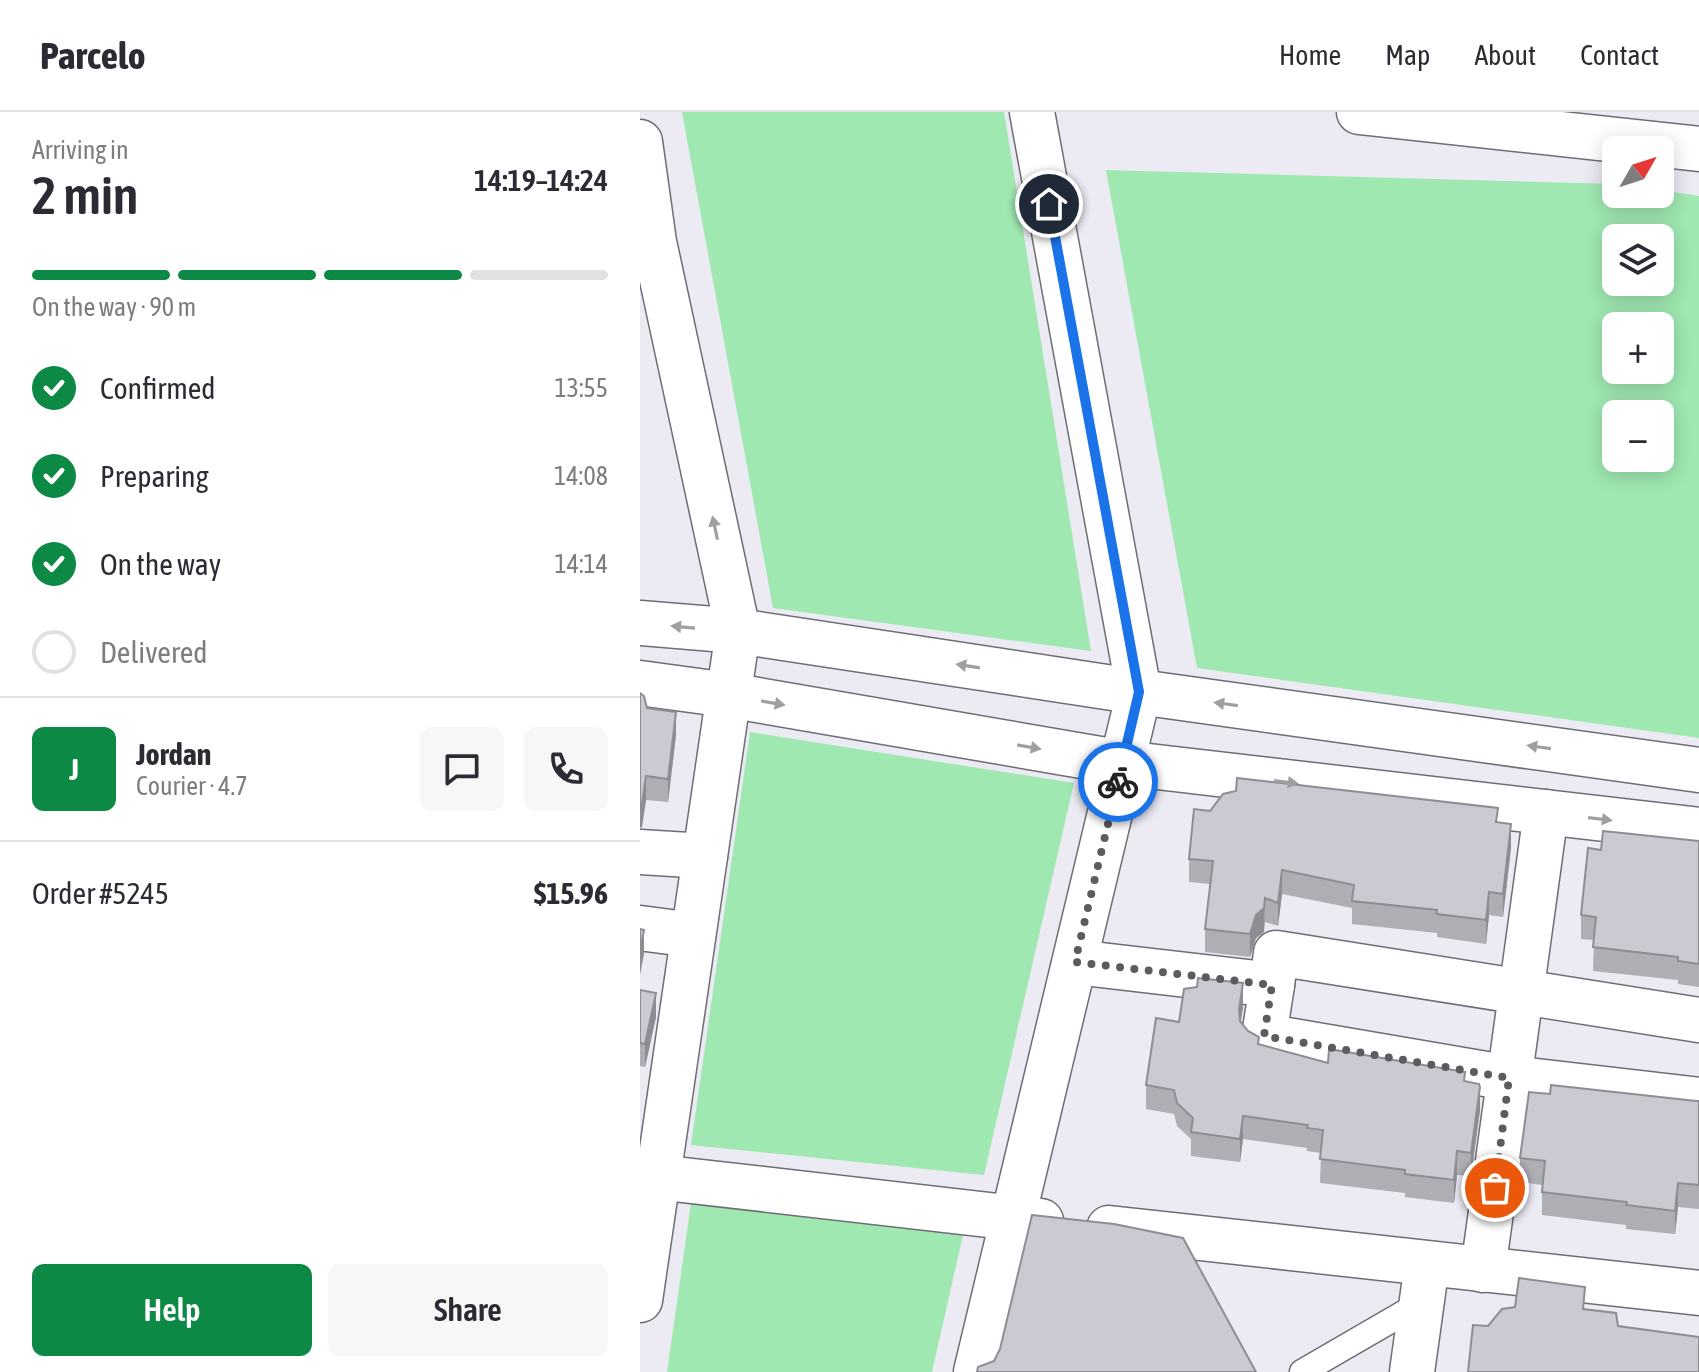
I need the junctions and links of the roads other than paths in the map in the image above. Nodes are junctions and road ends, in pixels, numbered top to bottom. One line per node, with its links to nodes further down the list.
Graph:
1 (1032, 112): 10 (street)
2 (1359, 112): 4 (street)
3 (640, 142): 5 (street)
4 (1699, 149)
5 (647, 241): 6 (street); 8 (street, one-way to 5)
6 (640, 297)
7 (640, 623): 8 (street, one-way to 7)
8 (738, 631): 10 (street, one-way to 8); 11 (street)
9 (640, 683): 11 (street)
10 (1139, 692): 12 (street); 13 (street, one-way to 10)
11 (728, 695): 12 (street, one-way to 12); 17 (street)
12 (1123, 763): 14 (street, one-way to 14); 20 (street)
13 (1699, 770)
14 (1546, 812): 15 (street, one-way to 15); 22 (street)
15 (1699, 830)
16 (640, 852): 17 (street)
17 (705, 856): 19 (street)
18 (640, 928): 19 (street)
19 (693, 935): 26 (street)
20 (1075, 962): 21 (street); 27 (street)
21 (1272, 985): 22 (street); 24 (street)
22 (1522, 991): 23 (street); 24 (street)
23 (1699, 1020)
24 (1509, 1078): 25 (street); 28 (street)
25 (1699, 1100)
26 (649, 1176): 27 (street); 31 (street)
27 (1013, 1218): 29 (street); 32 (street)
28 (1483, 1270): 29 (street); 30 (street)
29 (1424, 1283): 33 (lane); 34 (street)
30 (1699, 1293)
31 (640, 1300)
32 (976, 1372)
33 (1302, 1372)
34 (1412, 1372)

